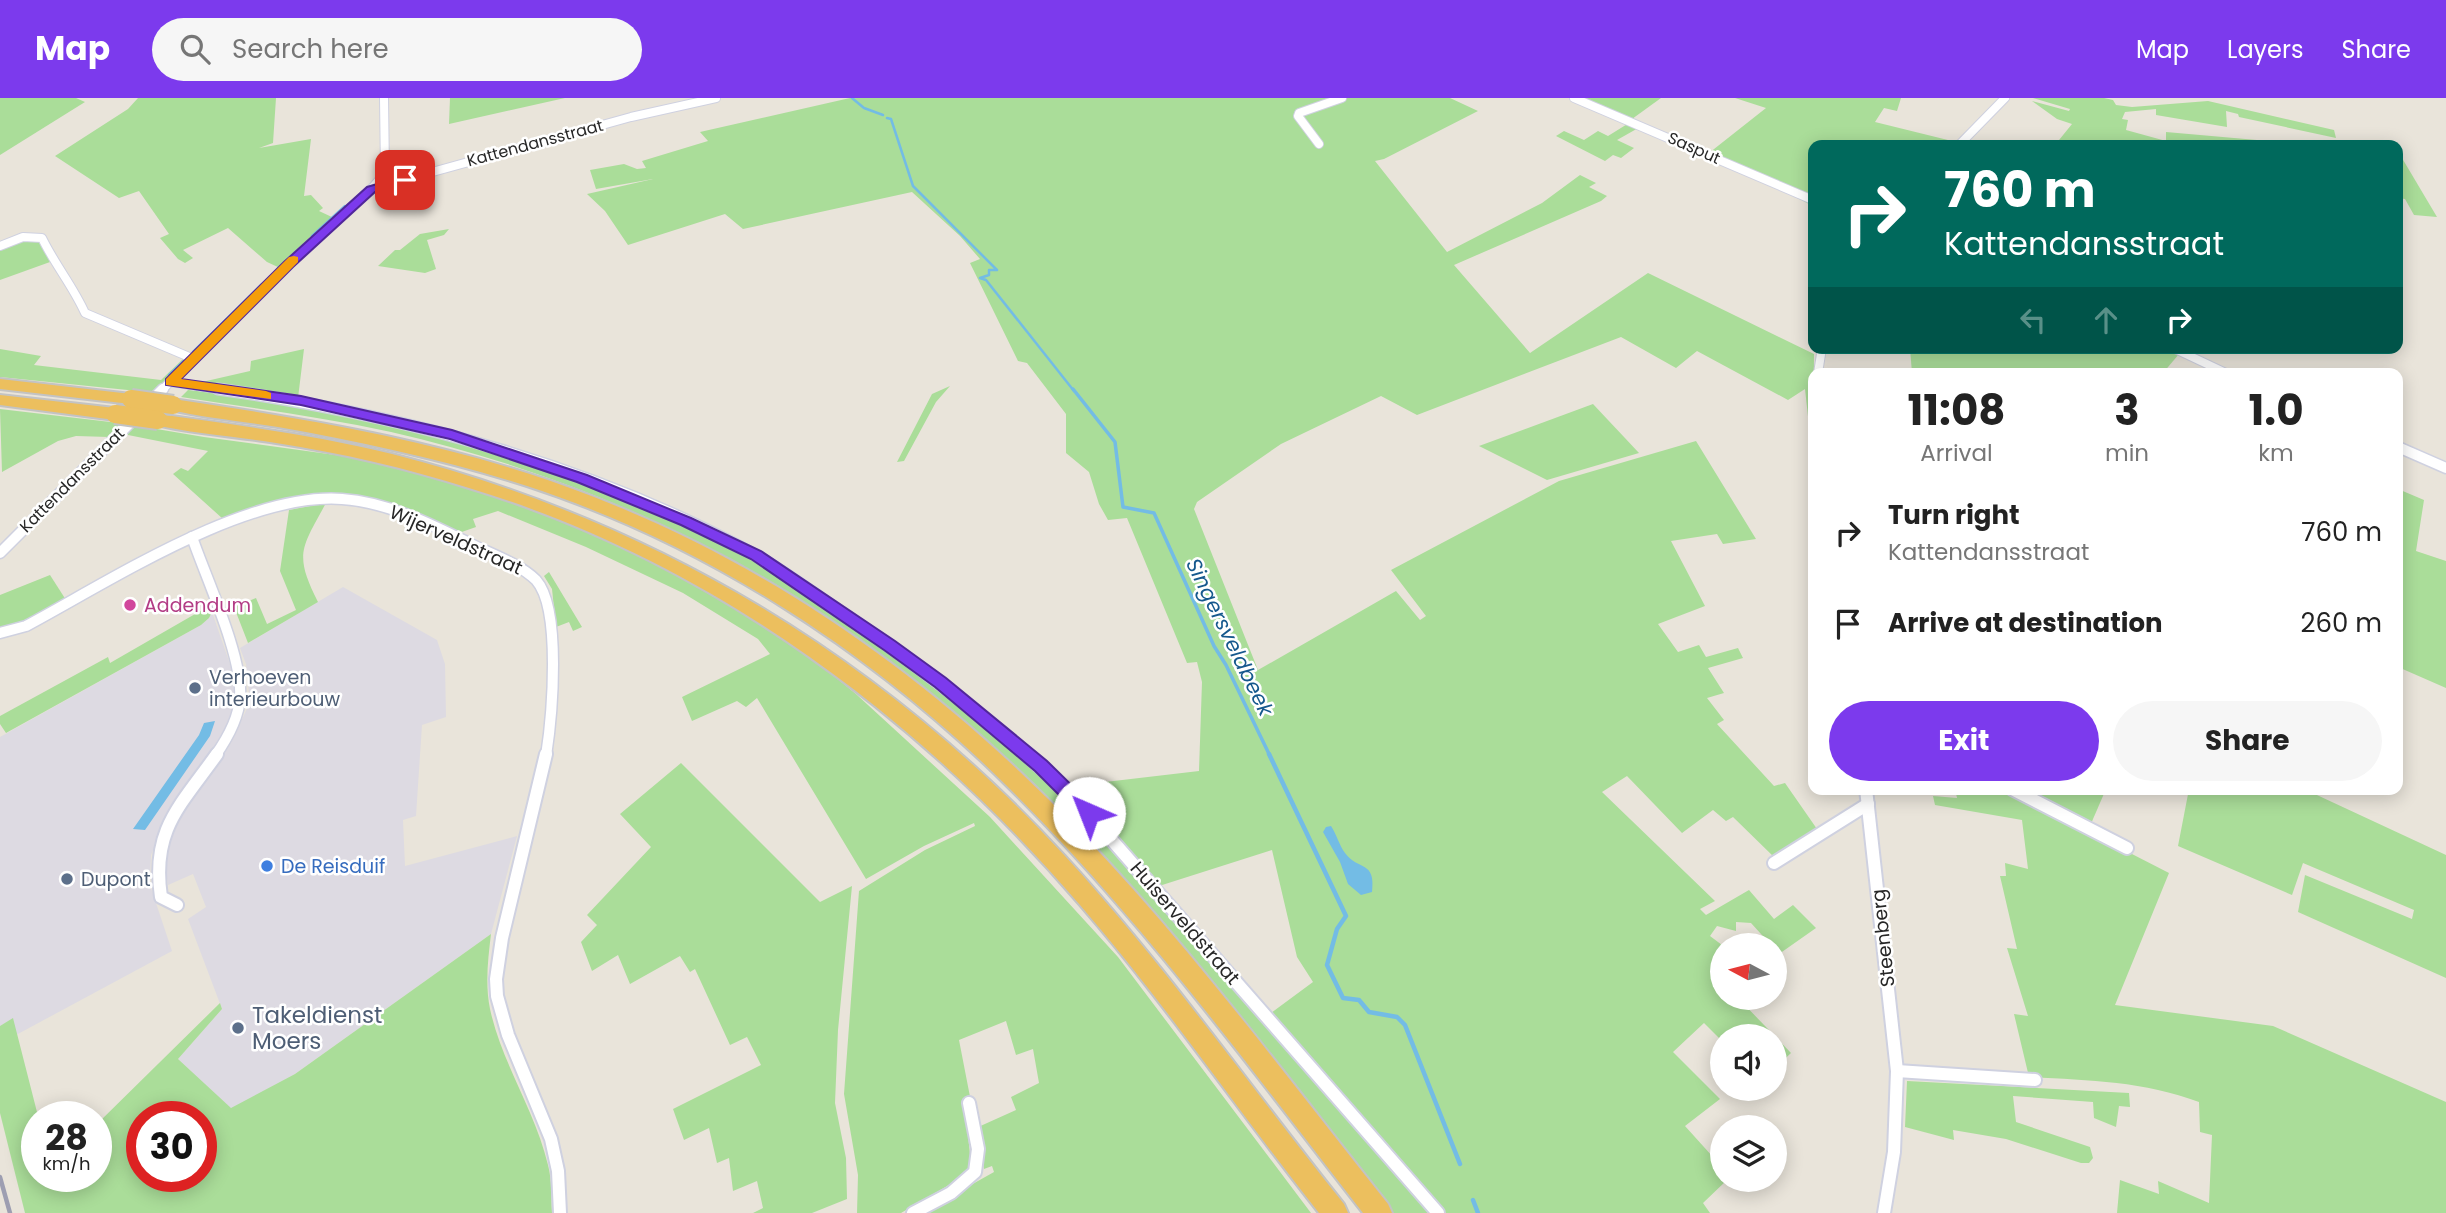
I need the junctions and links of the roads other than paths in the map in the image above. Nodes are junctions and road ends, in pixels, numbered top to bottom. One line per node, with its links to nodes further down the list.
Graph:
1 (384, 98): 8 (street)
2 (716, 98): 9 (street, Kattendansstraat)
3 (1342, 98): 7 (street)
4 (1574, 98): 11 (street, Sasput)
5 (2005, 98): 6 (street)
6 (1964, 140)
7 (1319, 144)
8 (382, 177): 9 (street); 10 (street)
9 (396, 181): 10 (street, Kattendansstraat)
10 (371, 189): 14 (street, Kattendansstraat)
11 (1808, 198)
12 (0, 246): 14 (street)
13 (2186, 354): 15 (street)
14 (194, 359): 16 (street, Kattendansstraat)
15 (2215, 368)
16 (171, 382): 22 (street, Kattendansstraat); 37 (street, Huiserveldstraat)
17 (0, 384): 36 (highway, bridge)
18 (0, 400): 35 (highway, bridge)
19 (2403, 449): 20 (street)
20 (2446, 468)
21 (192, 537): 23 (street, Wijerveldstraat); 29 (street); 33 (street, Wijerveldstraat)
22 (0, 553)
23 (0, 632)
24 (1867, 795): 26 (street, Steenberg)
25 (2024, 795): 27 (street)
26 (1868, 804): 28 (street); 30 (street, Steenberg)
27 (2127, 848)
28 (1774, 863)
29 (177, 905)
30 (1897, 1071): 31 (street); 38 (street, Steenberg)
31 (2035, 1080)
32 (969, 1103): 34 (street)
33 (560, 1213)
34 (913, 1213)
35 (1335, 1213)
36 (1379, 1213)
37 (1438, 1213)
38 (1884, 1213)

